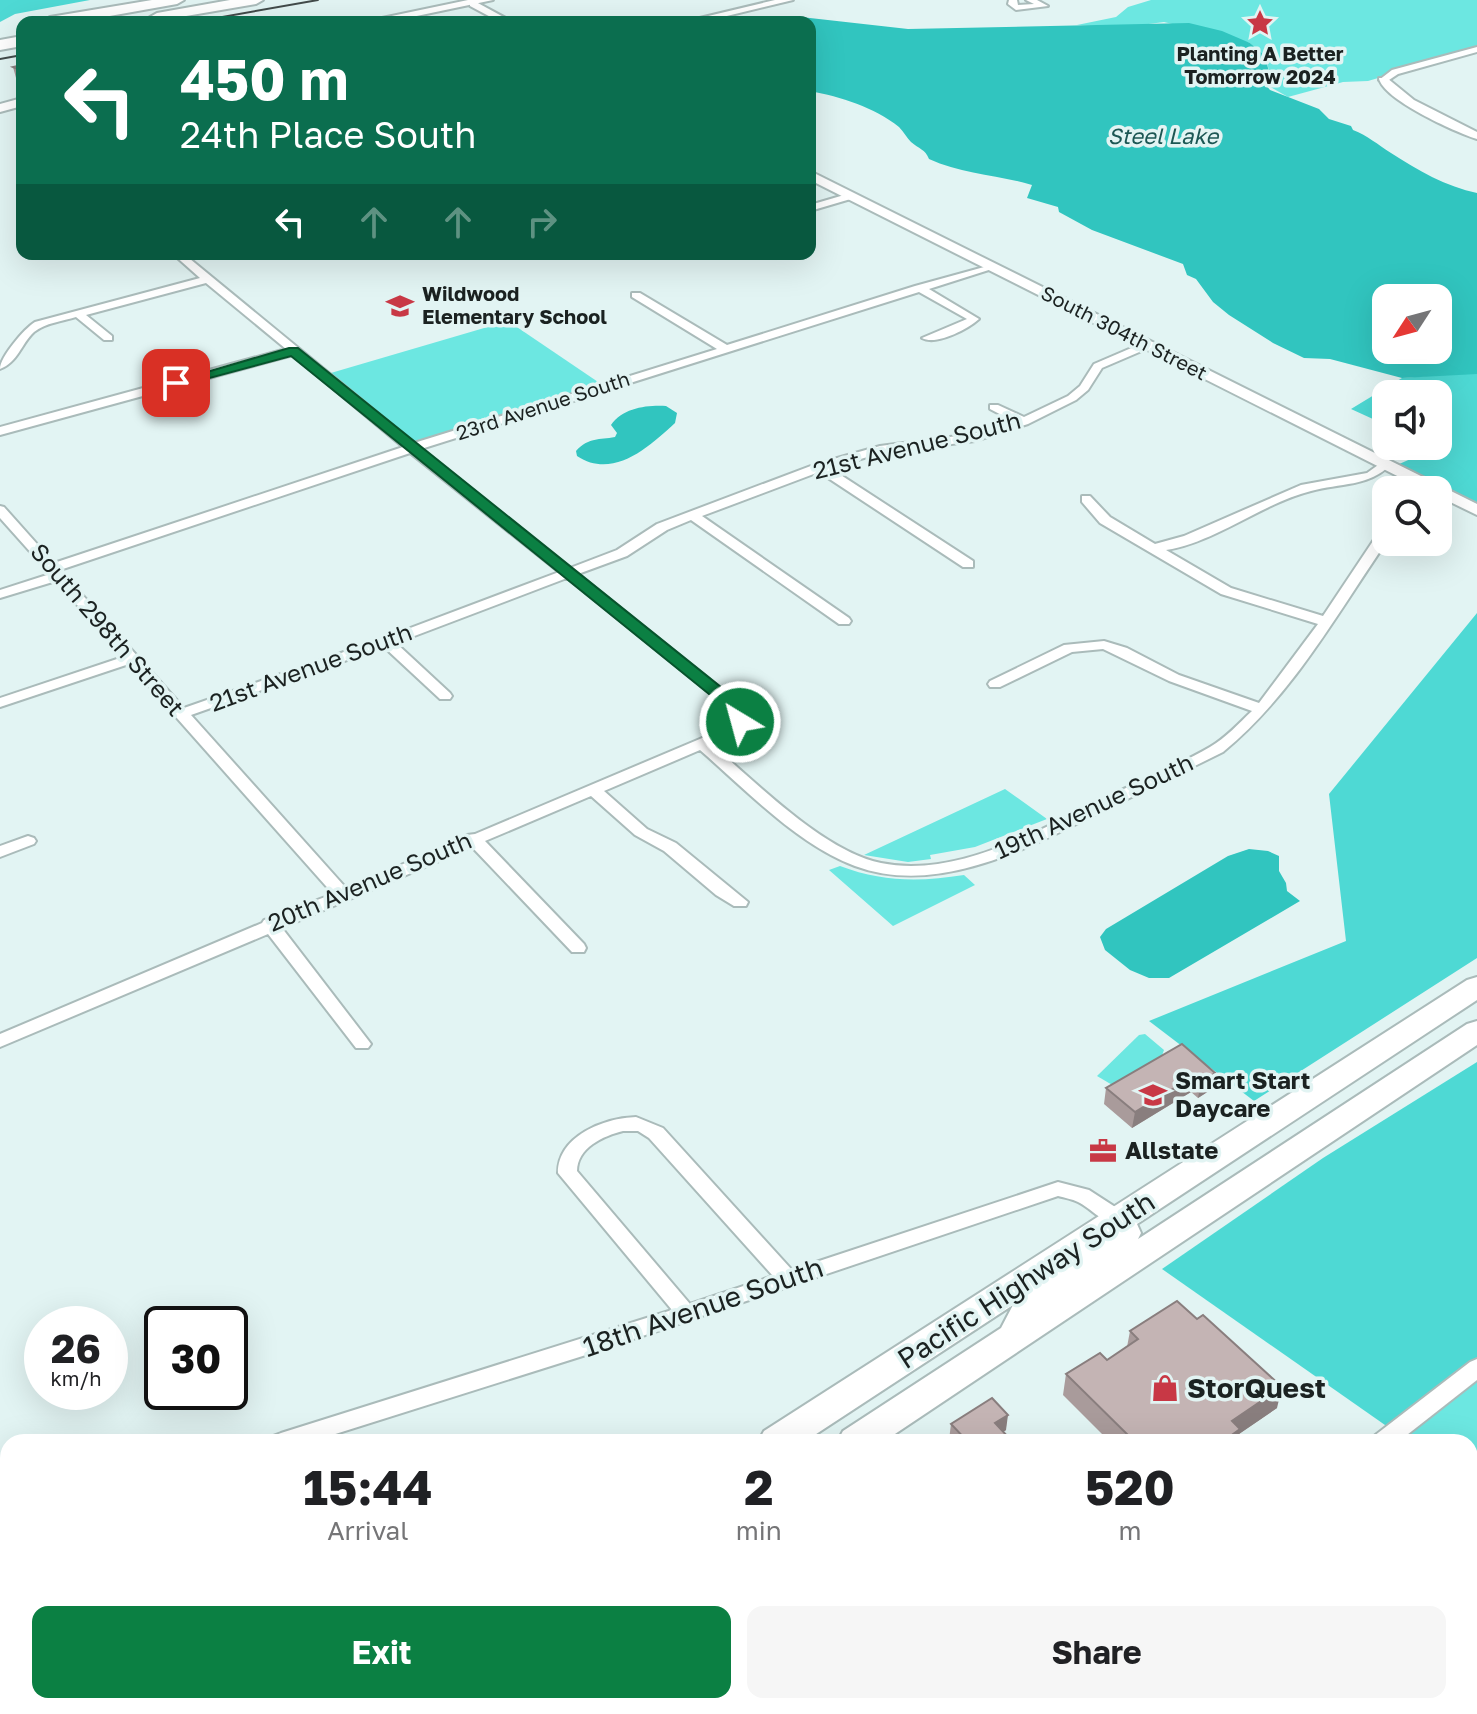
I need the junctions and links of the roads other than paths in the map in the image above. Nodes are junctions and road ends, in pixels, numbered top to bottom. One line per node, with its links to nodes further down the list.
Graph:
1 (177, 0): 8 (highway)
2 (256, 0): 9 (highway)
3 (487, 0): 7 (main road)
4 (788, 0): 12 (street)
5 (1013, 0): 6 (street)
6 (1030, 0)
7 (473, 4): 10 (main road); 11 (street)
8 (85, 16)
9 (166, 16)
10 (404, 16)
11 (496, 16)
12 (715, 16)
13 (1477, 49): 14 (street)
14 (1383, 80): 15 (street)
15 (1477, 136)
16 (816, 178): 17 (street, South 304th Street)
17 (851, 196): 18 (street); 20 (street, South 304th Street)
18 (816, 206)
19 (185, 260): 21 (street)
20 (991, 266): 22 (street, 23rd Avenue South); 27 (street, South 304th Street)
21 (208, 279): 24 (street); 29 (street)
22 (919, 288): 26 (street); 28 (street, 23rd Avenue South)
23 (636, 295): 28 (street)
24 (79, 314): 25 (street); 30 (street)
25 (108, 338)
26 (928, 338)
27 (1147, 345): 32 (street, 21st Avenue South); 35 (street, South 304th Street)
28 (725, 349): 34 (street, 23rd Avenue South)
29 (293, 351): 33 (street); 34 (street)
30 (0, 366)
31 (994, 407): 32 (street)
32 (1024, 421): 36 (street, 21st Avenue South)
33 (0, 431)
34 (412, 448): 46 (street, 23rd Avenue South); 47 (street)
35 (1385, 464): 37 (street, South 304th Street); 43 (street)
36 (820, 467): 42 (street, 21st Avenue South); 45 (street)
37 (1409, 476)
38 (1452, 497): 41 (street, South 304th Street)
39 (1086, 499): 43 (street)
40 (0, 510): 46 (street, South 298th Street)
41 (1477, 510)
42 (692, 515): 47 (street, 21st Avenue South); 49 (street)
43 (1155, 548): 50 (street)
44 (1372, 553): 50 (street, 19th Avenue South)
45 (968, 564)
46 (55, 572): 48 (street, 23rd Avenue South); 52 (street, South 298th Street)
47 (571, 572): 51 (street, 21st Avenue South); 58 (street, 20th Avenue South)
48 (0, 594)
49 (844, 621)
50 (1324, 621): 56 (street, 19th Avenue South)
51 (386, 642): 54 (street); 57 (street, 21st Avenue South)
52 (130, 659): 55 (street); 57 (street, South 298th Street)
53 (995, 684): 56 (street)
54 (445, 696)
55 (0, 703)
56 (1261, 709): 58 (street, 19th Avenue South)
57 (181, 714): 63 (street, South 298th Street)
58 (702, 744): 59 (street, 20th Avenue South)
59 (593, 789): 60 (street, 20th Avenue South); 64 (street)
60 (473, 838): 63 (street, 20th Avenue South); 66 (street)
61 (28, 841): 62 (street)
62 (0, 852)
63 (342, 894): 65 (street, 20th Avenue South)
64 (740, 902)
65 (270, 924): 69 (street, 20th Avenue South); 70 (street)
66 (578, 948)
67 (1477, 987): 71 (main road, Pacific Highway South)
68 (1477, 1031): 74 (main road, Pacific Highway South)
69 (0, 1041)
70 (362, 1044)
71 (1119, 1219): 72 (street, 18th Avenue South); 74 (main road); 77 (main road, Pacific Highway South)
72 (788, 1279): 73 (street, 18th Avenue South); 73 (street)
73 (686, 1313): 76 (street, 18th Avenue South)
74 (1014, 1337): 78 (main road, Pacific Highway South)
75 (1477, 1368): 79 (street)
76 (306, 1434)
77 (788, 1434)
78 (867, 1434)
79 (1392, 1434)

